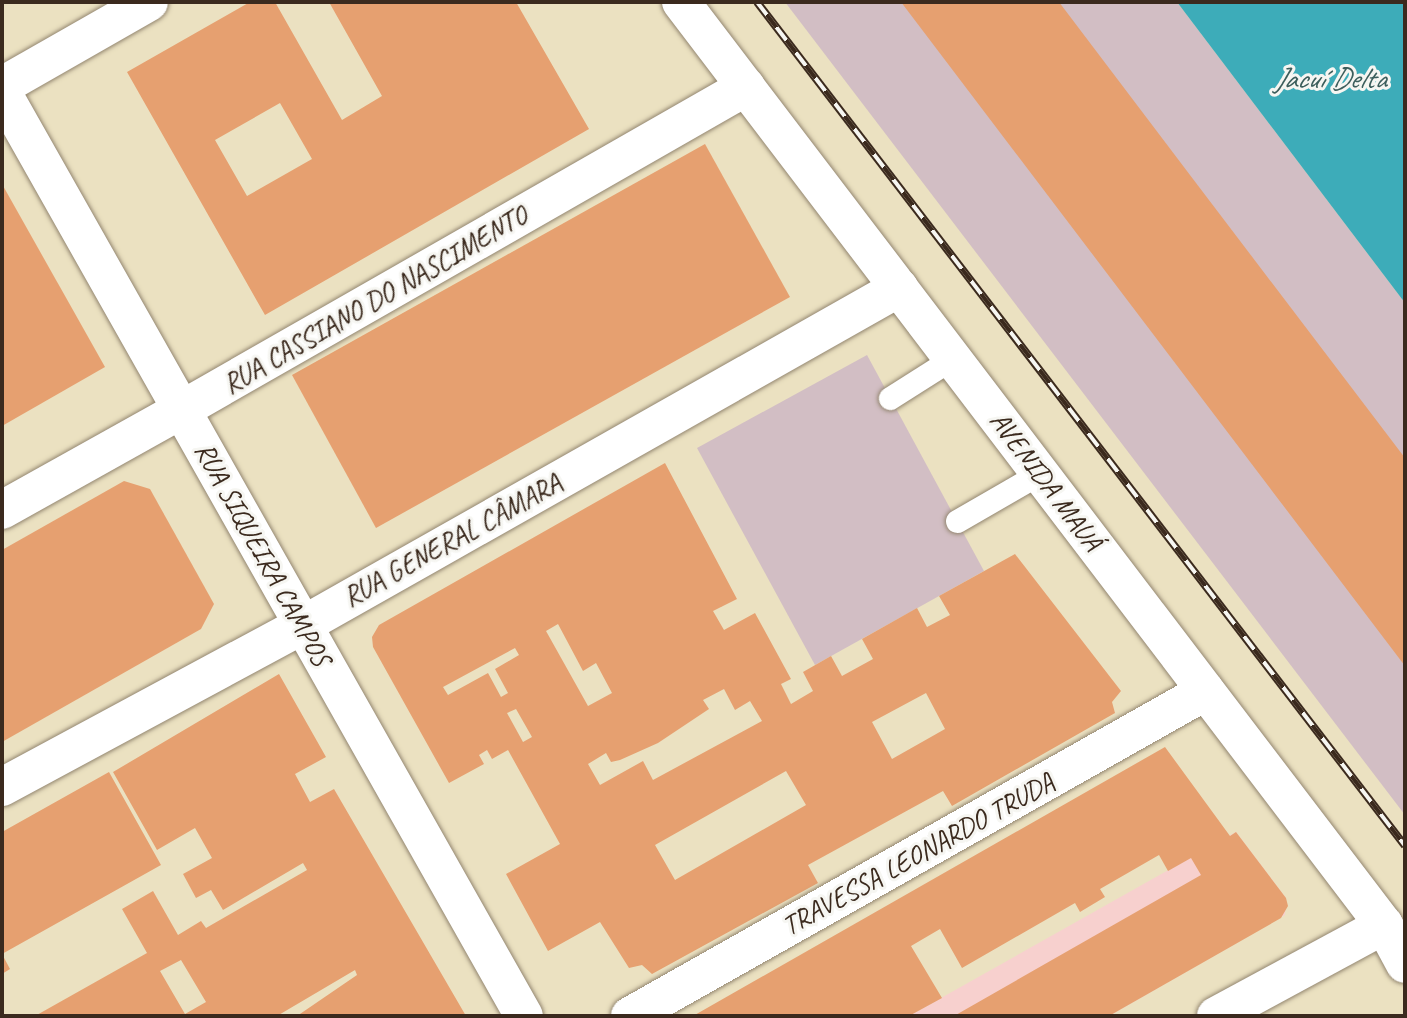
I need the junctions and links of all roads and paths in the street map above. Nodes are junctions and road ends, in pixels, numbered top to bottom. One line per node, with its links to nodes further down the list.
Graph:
1 (149, 2): 3 (street)
2 (681, 2): 4 (street, AVENIDA MAUÁ)
3 (2, 86)
4 (746, 87): 6 (street, AVENIDA MAUÁ); 9 (street, RUA CASSIANO DO NASCIMENTO)
5 (2, 92): 9 (street, RUA SIQUEIRA CAMPOS)
6 (899, 288): 7 (street, AVENIDA MAUÁ); 13 (street, RUA GENERAL CÂMARA)
7 (953, 358): 8 (lane); 10 (street, AVENIDA MAUÁ)
8 (890, 398)
9 (181, 410): 11 (street, RUA CASSIANO DO NASCIMENTO); 13 (street, RUA SIQUEIRA CAMPOS)
10 (1040, 473): 12 (lane); 14 (street, AVENIDA MAUÁ)
11 (2, 510)
12 (957, 521)
13 (303, 625): 15 (street, RUA GENERAL CÂMARA); 18 (street, RUA SIQUEIRA CAMPOS)
14 (1206, 691): 16 (street, AVENIDA MAUÁ); 19 (street, TRAVESSA LEONARDO TRUDA)
15 (2, 787)
16 (1384, 925): 17 (street, AVENIDA MAUÁ); 20 (street)
17 (1405, 964)
18 (524, 1016)
19 (630, 1016)
20 (1216, 1016)

